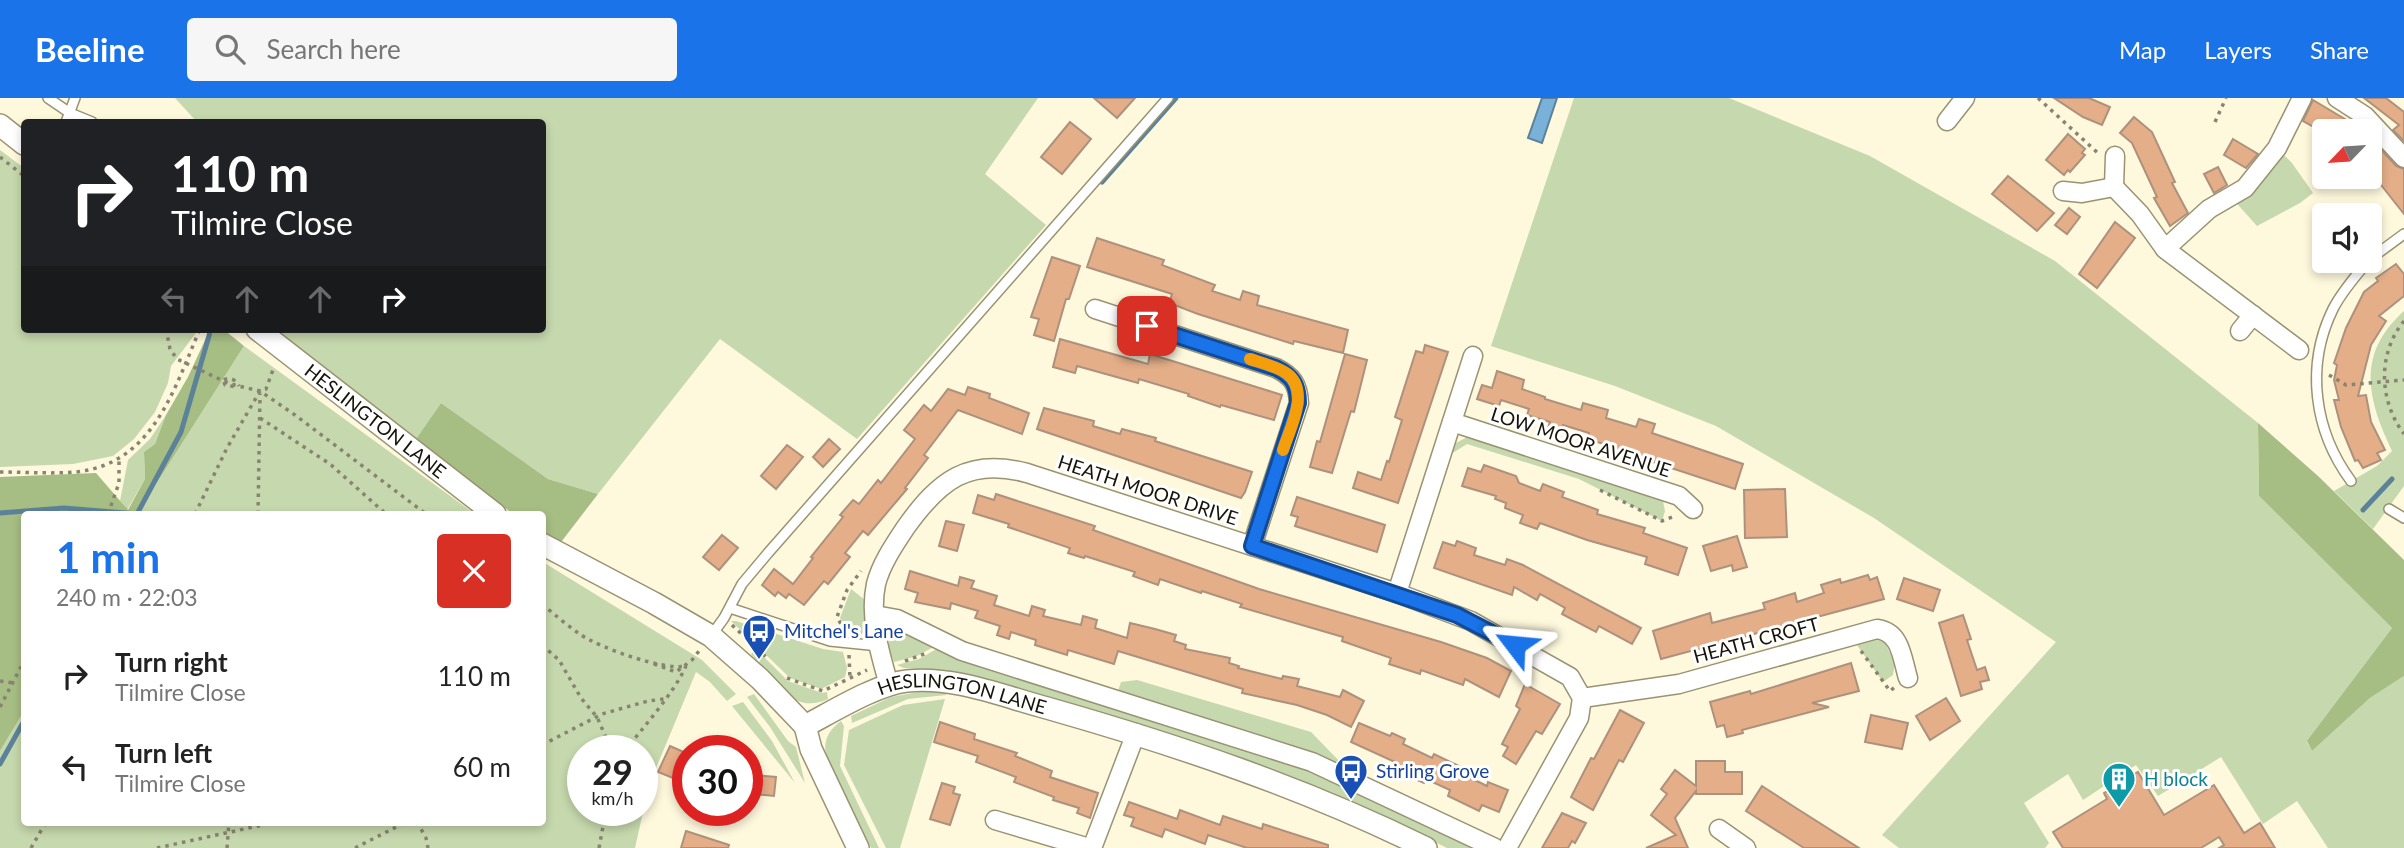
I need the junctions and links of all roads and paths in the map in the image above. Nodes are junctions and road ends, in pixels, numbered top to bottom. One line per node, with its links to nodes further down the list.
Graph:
1 (48, 98): 11 (lane)
2 (75, 98): 11 (lane)
3 (1154, 98): 10 (lane)
4 (1168, 98): 10 (lane)
5 (1965, 98): 12 (street)
6 (2038, 98): 18 (path)
7 (2226, 98): 13 (path)
8 (2302, 98): 25 (street)
9 (2343, 99): 17 (street)
10 (1156, 113): 63 (lane)
11 (68, 118)
12 (1947, 121)
13 (2215, 122)
14 (0, 125): 15 (street)
15 (21, 142)
16 (0, 157): 19 (path)
17 (2404, 158)
18 (2115, 162): 22 (street)
19 (7, 163): 20 (path); 21 (path)
20 (0, 166)
21 (21, 174)
22 (2114, 187): 23 (street); 25 (street)
23 (2063, 191)
24 (2404, 234): 26 (lane)
25 (2165, 249): 29 (street)
26 (2382, 250)
27 (2359, 273): 39 (lane)
28 (1095, 309): 60 (street)
29 (2253, 315): 31 (street); 35 (street)
30 (2404, 321): 41 (path)
31 (2240, 331)
32 (167, 333): 38 (path)
33 (199, 333): 38 (path)
34 (262, 333): 36 (street, HESLINGTON LANE)
35 (2299, 350)
36 (288, 355): 42 (path); 57 (street, HESLINGTON LANE)
37 (1474, 356): 44 (street)
38 (188, 365): 42 (path); 46 (path)
39 (2318, 366): 41 (path); 48 (lane)
40 (2404, 380): 41 (path)
41 (2384, 382): 45 (path)
42 (260, 391): 43 (path); 53 (path); 56 (path)
43 (260, 418): 54 (path); 55 (path)
44 (1452, 422): 50 (street, LOW MOOR AVENUE); 61 (street)
45 (2404, 434)
46 (119, 459): 47 (path); 52 (path)
47 (0, 472)
48 (2351, 481)
49 (1591, 485): 50 (path)
50 (1693, 509)
51 (2389, 509): 58 (lane)
52 (109, 511)
53 (196, 511)
54 (258, 511)
55 (383, 511)
56 (422, 511)
57 (491, 511)
58 (2404, 518)
59 (546, 546): 66 (street)
60 (1252, 546): 61 (street, HEATH MOOR DRIVE); 64 (street, HEATH MOOR DRIVE)
61 (1397, 593): 78 (street, HEATH MOOR DRIVE)
62 (546, 607): 79 (path)
63 (730, 608): 65 (lane); 68 (lane)
64 (875, 615): 68 (street, HEATH MOOR DRIVE); 105 (street)
65 (724, 618): 66 (lane); 70 (path)
66 (711, 636): 82 (street)
67 (1850, 636): 73 (path); 73 (street, HEATH CROFT); 78 (street, HEATH CROFT)
68 (878, 646): 76 (street, HEATH MOOR DRIVE)
69 (546, 649): 81 (path)
70 (772, 663)
71 (21, 667): 75 (path)
72 (780, 671): 77 (path)
73 (1908, 678)
74 (0, 681): 75 (path)
75 (13, 683): 80 (path)
76 (889, 685): 82 (street, HESLINGTON LANE); 83 (street, HESLINGTON LANE)
77 (830, 688)
78 (1582, 698): 106 (street)
79 (664, 699): 81 (path); 85 (path)
80 (0, 707)
81 (597, 716): 84 (path); 86 (path)
82 (805, 726): 103 (street)
83 (1136, 733): 96 (street, HESLINGTON LANE); 104 (street)
84 (605, 735)
85 (637, 735)
86 (546, 743)
87 (995, 820): 104 (street)
88 (44, 826): 97 (path)
89 (229, 826): 95 (path)
90 (260, 826): 95 (path)
91 (398, 826): 100 (path)
92 (419, 826): 101 (path)
93 (603, 826): 102 (path)
94 (1719, 830): 107 (street)
95 (229, 834): 98 (path); 99 (path)
96 (1423, 847)
97 (31, 848)
98 (156, 848)
99 (227, 848)
100 (355, 848)
101 (428, 848)
102 (599, 848)
103 (858, 848)
104 (1091, 848)
105 (1495, 848)
106 (1507, 848)
107 (1746, 848)

